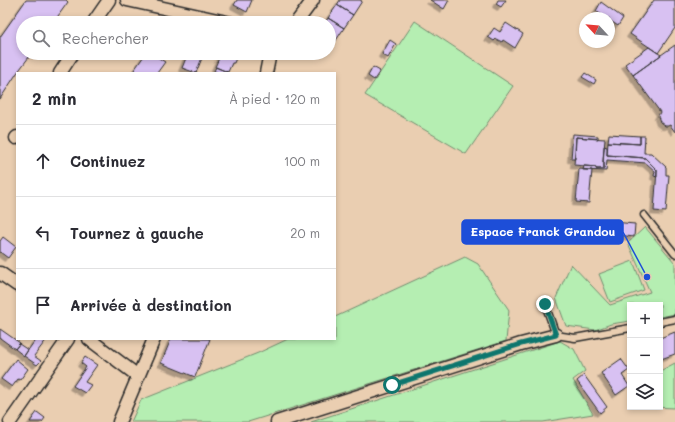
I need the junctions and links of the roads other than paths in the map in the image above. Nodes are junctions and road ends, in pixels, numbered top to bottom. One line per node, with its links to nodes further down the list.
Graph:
1 (109, 0): 4 (street)
2 (127, 0): 5 (street)
3 (313, 0): 6 (street)
4 (98, 16)
5 (199, 16)
6 (301, 16)
7 (68, 60): 9 (street)
8 (269, 60): 10 (street)
9 (61, 72)
10 (266, 72)
11 (644, 215): 12 (lane)
12 (675, 254)
13 (0, 273): 14 (street)
14 (16, 284)
15 (545, 304): 19 (lane)
16 (675, 319): 17 (lane)
17 (663, 321)
18 (627, 329): 19 (lane)
19 (556, 335): 26 (street)
20 (67, 340): 24 (street)
21 (91, 340): 23 (street)
22 (154, 340): 23 (street)
23 (138, 376): 25 (street)
24 (10, 422)
25 (119, 422)
26 (277, 422)

